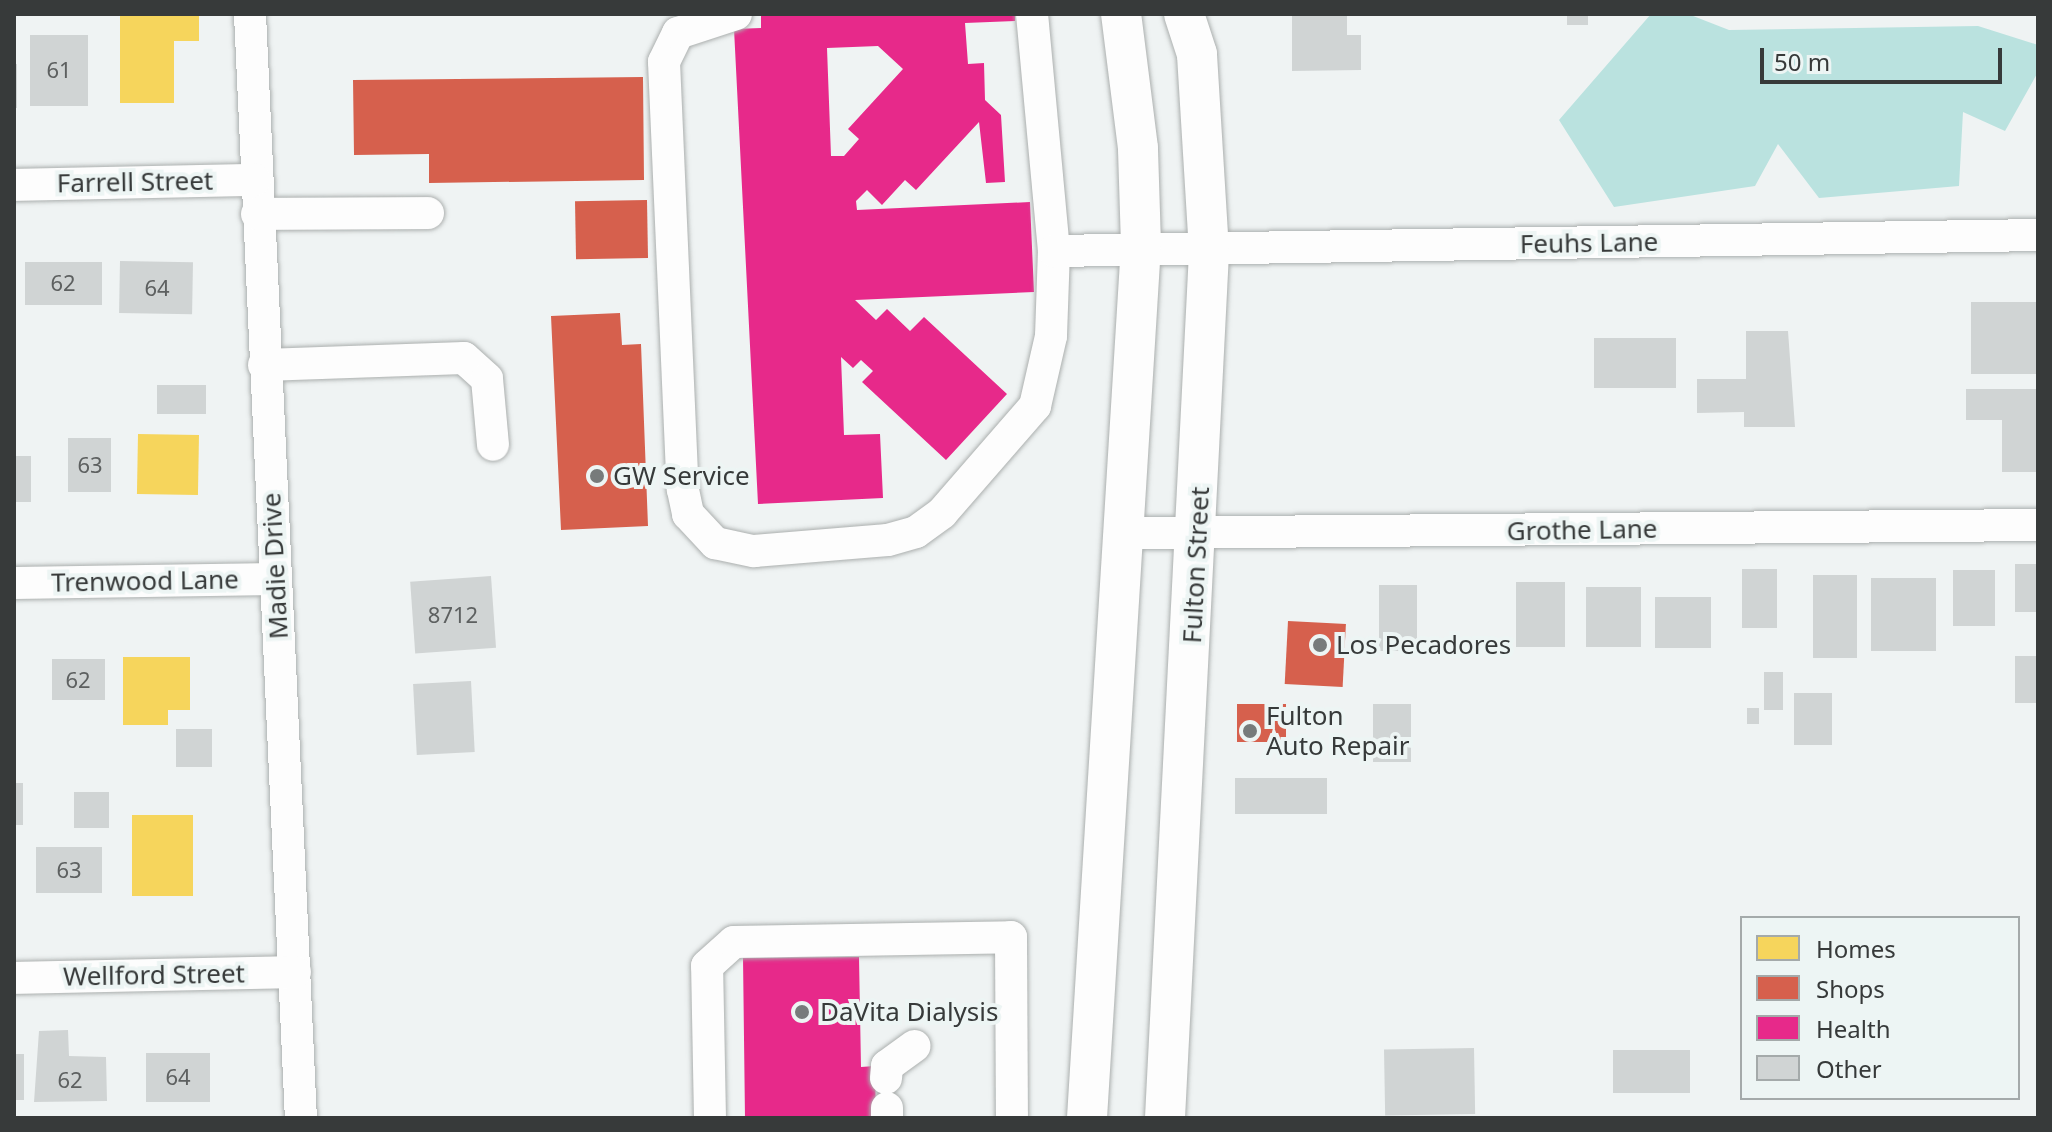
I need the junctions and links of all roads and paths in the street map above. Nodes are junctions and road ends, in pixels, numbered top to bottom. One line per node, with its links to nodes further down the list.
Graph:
1 (250, 14): 6 (street, Madie Drive)
2 (736, 14): 12 (street)
3 (1032, 14): 12 (street)
4 (1121, 14): 11 (main road)
5 (1184, 14): 13 (main road, Fulton Street)
6 (255, 180): 7 (street, Farrell Street); 9 (street, Madie Drive)
7 (14, 185)
8 (428, 213): 9 (street)
9 (257, 214): 14 (street, Madie Drive)
10 (2038, 235): 13 (street, Feuhs Lane)
11 (1141, 245): 12 (street, Feuhs Lane); 13 (street, Feuhs Lane); 17 (main road)
12 (1054, 251)
13 (1209, 251): 18 (main road, Fulton Street)
14 (264, 365): 15 (street); 19 (street, Madie Drive)
15 (493, 445)
16 (2038, 525): 18 (street, Grothe Lane)
17 (1125, 533): 18 (street, Grothe Lane); 28 (main road)
18 (1199, 535): 29 (main road, Fulton Street)
19 (276, 579): 20 (street, Trenwood Lane); 21 (street, Madie Drive)
20 (14, 583)
21 (295, 972): 22 (street, Wellford Street); 25 (street, Madie Drive)
22 (14, 978)
23 (915, 1046): 24 (street)
24 (887, 1101)
25 (301, 1118)
26 (710, 1118): 27 (street)
27 (1012, 1118)
28 (1087, 1118)
29 (1165, 1118)

